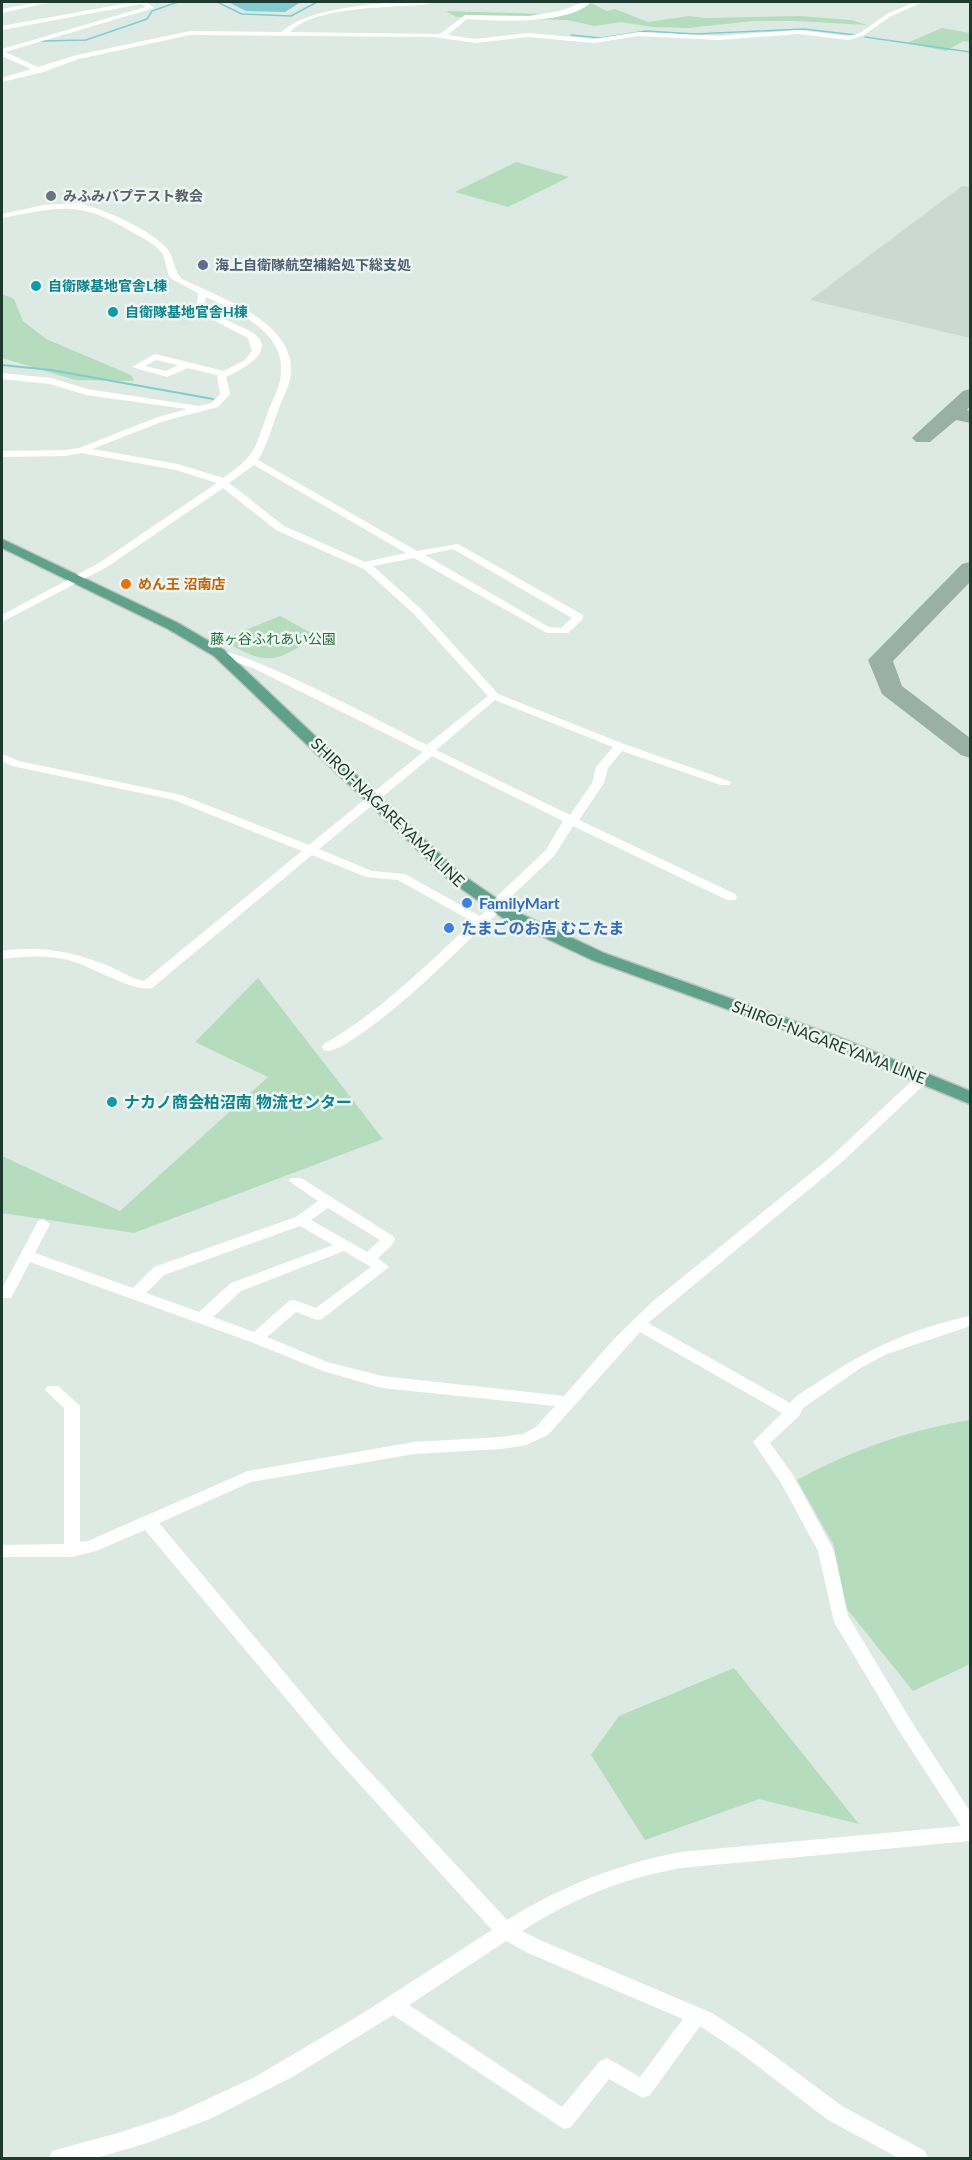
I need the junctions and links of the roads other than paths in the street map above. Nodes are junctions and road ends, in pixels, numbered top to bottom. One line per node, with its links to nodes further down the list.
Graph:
1 (48, 2): 6 (street)
2 (142, 2): 7 (street); 11 (street)
3 (430, 2): 9 (street)
4 (588, 2): 12 (street)
5 (920, 2): 12 (street)
6 (2, 11)
7 (31, 21): 8 (street); 11 (street)
8 (2, 28)
9 (285, 33): 12 (street); 15 (street)
10 (2, 34): 13 (street)
11 (60, 34): 13 (street)
12 (442, 36)
13 (24, 43): 14 (street)
14 (2, 53): 15 (street)
15 (40, 70): 16 (street)
16 (2, 80)
17 (2, 206): 18 (street)
18 (47, 208): 19 (street); 20 (street)
19 (2, 216)
20 (202, 292): 22 (street); 27 (street)
21 (187, 365): 22 (street)
22 (224, 374): 24 (street)
23 (2, 376): 24 (street)
24 (204, 409): 25 (street)
25 (81, 450): 26 (street); 28 (street)
26 (2, 454)
27 (253, 461): 28 (street); 30 (street)
28 (224, 483): 31 (street); 32 (street)
29 (2, 545): 32 (main road, SHIROI-NAGAREYAMA LINE)
30 (414, 554): 30 (street); 31 (street)
31 (365, 565): 35 (street)
32 (74, 578): 33 (street); 34 (main road, SHIROI-NAGAREYAMA LINE)
33 (2, 619)
34 (219, 652): 37 (street); 40 (main road, SHIROI-NAGAREYAMA LINE)
35 (494, 696): 36 (street); 37 (street)
36 (620, 746): 39 (street); 41 (street)
37 (430, 751): 40 (street); 41 (street)
38 (2, 757): 42 (street)
39 (725, 783)
40 (374, 799): 42 (street); 44 (main road, SHIROI-NAGAREYAMA LINE)
41 (571, 821): 43 (street); 44 (street)
42 (310, 851): 45 (street); 46 (street)
43 (731, 897)
44 (494, 908): 45 (street); 48 (main road, SHIROI-NAGAREYAMA LINE)
45 (481, 921): 47 (street)
46 (2, 955)
47 (329, 1047)
48 (924, 1077): 49 (main road, SHIROI-NAGAREYAMA LINE); 61 (street)
49 (970, 1098)
50 (296, 1181): 51 (street)
51 (328, 1201): 52 (street); 56 (street)
52 (301, 1220): 54 (street); 58 (street)
53 (43, 1224): 55 (street)
54 (344, 1246): 56 (street); 59 (street)
55 (27, 1256): 57 (street); 58 (street)
56 (367, 1259): 62 (street)
57 (6, 1294)
58 (135, 1294): 59 (street)
59 (201, 1319): 62 (street)
60 (970, 1321): 65 (street)
61 (638, 1324): 64 (street); 65 (street)
62 (256, 1338): 64 (street)
63 (52, 1390): 68 (street)
64 (568, 1402): 66 (street)
65 (793, 1412): 69 (street)
66 (148, 1522): 68 (street); 71 (street)
67 (2, 1551): 68 (street)
68 (72, 1551)
69 (970, 1825)
70 (970, 1833): 71 (street)
71 (505, 1931): 72 (street); 73 (street)
72 (392, 2004): 73 (street); 74 (street)
73 (697, 2015): 75 (street)
74 (59, 2158)
75 (918, 2158)

